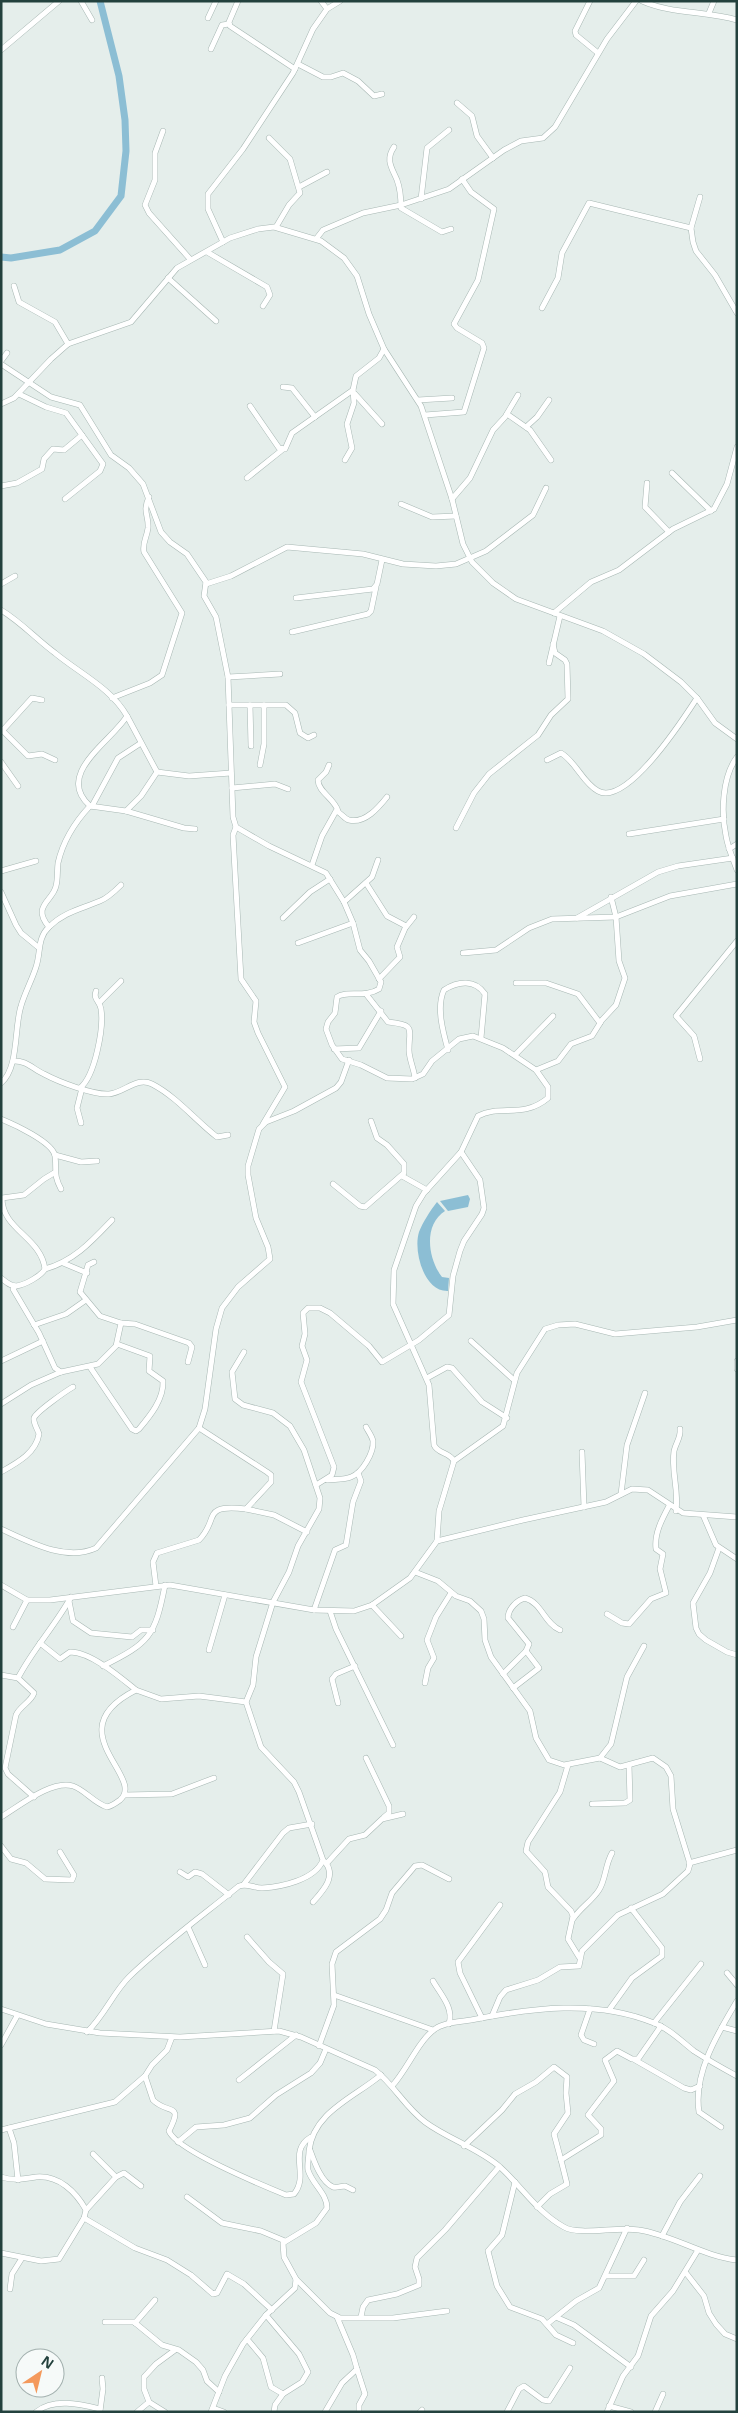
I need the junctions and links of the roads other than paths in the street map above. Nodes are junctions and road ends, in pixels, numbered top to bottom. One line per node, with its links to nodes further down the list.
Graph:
1 (59, 1): 20 (street)
2 (81, 1): 17 (street)
3 (216, 1): 15 (street)
4 (238, 1): 18 (street)
5 (321, 1): 13 (street)
6 (340, 1): 13 (street)
7 (590, 1): 21 (street)
8 (636, 1): 21 (street)
9 (642, 1): 12 (street)
10 (663, 1): 12 (street)
11 (714, 1): 14 (street)
12 (659, 7): 14 (street)
13 (327, 9): 22 (street)
14 (709, 13): 16 (street)
15 (208, 18)
16 (736, 19)
17 (92, 20)
18 (229, 24): 19 (street); 23 (street)
19 (211, 48)
20 (1, 50)
21 (598, 53): 30 (street)
22 (298, 64): 23 (street); 24 (street)
23 (295, 69): 41 (street)
24 (382, 94)
25 (458, 103): 30 (street)
26 (449, 130): 35 (street)
27 (163, 131): 43 (street)
28 (269, 138): 33 (street)
29 (394, 147): 36 (street)
30 (493, 158): 32 (street)
31 (327, 172): 33 (street)
32 (462, 179): 35 (street); 65 (street)
33 (299, 187): 37 (street)
34 (700, 197): 38 (street)
35 (421, 199): 36 (street)
36 (401, 205): 39 (street); 40 (street)
37 (276, 227): 40 (street); 41 (street)
38 (691, 228): 47 (street); 48 (street)
39 (452, 229)
40 (316, 239): 51 (street)
41 (223, 242): 42 (street)
42 (207, 252): 43 (street); 46 (street)
43 (190, 259): 44 (street)
44 (168, 278): 49 (street); 50 (street)
45 (14, 286): 50 (street)
46 (263, 306)
47 (542, 308)
48 (737, 313)
49 (216, 321)
50 (68, 344): 54 (street)
51 (384, 349): 57 (street); 60 (street)
52 (7, 353): 53 (street)
53 (1, 363): 54 (street)
54 (29, 382): 56 (street); 79 (street)
55 (283, 387): 66 (street)
56 (20, 392): 62 (street); 69 (street)
57 (354, 392): 66 (street); 67 (street); 72 (street)
58 (518, 395): 64 (street)
59 (452, 398): 60 (street)
60 (418, 400): 65 (street)
61 (548, 400): 68 (street)
62 (1, 404)
63 (250, 406): 71 (street)
64 (507, 414): 68 (street); 81 (street)
65 (425, 416): 81 (street)
66 (315, 417): 71 (street)
67 (382, 424)
68 (526, 426): 73 (street)
69 (82, 435): 77 (street); 80 (street)
70 (737, 447): 83 (street)
71 (282, 450): 75 (street)
72 (345, 460)
73 (550, 460)
74 (672, 473): 83 (street)
75 (247, 478)
76 (647, 483): 85 (street)
77 (1, 486)
78 (546, 488): 86 (street)
79 (149, 497): 90 (street); 101 (street)
80 (65, 499)
81 (452, 499): 84 (street)
82 (401, 504): 84 (street)
83 (711, 511): 85 (street)
84 (456, 516): 86 (street)
85 (669, 532): 94 (street)
86 (470, 559): 87 (street); 94 (street)
87 (382, 560): 90 (street); 91 (street)
88 (15, 576): 89 (street)
89 (1, 584)
90 (206, 584): 100 (street)
91 (376, 587): 92 (street); 96 (street)
92 (296, 598)
93 (1, 610): 101 (street)
94 (554, 613): 95 (street)
95 (560, 616): 97 (street); 102 (street)
96 (292, 632)
97 (554, 644): 98 (street); 130 (street)
98 (549, 663)
99 (280, 674): 100 (street)
100 (228, 677): 104 (street)
101 (112, 698): 107 (street)
102 (697, 698): 110 (street); 115 (street)
103 (42, 700): 108 (street)
104 (229, 705): 105 (street); 120 (street)
105 (250, 705): 106 (street); 112 (street)
106 (264, 705): 109 (street); 117 (street)
107 (127, 716): 111 (street); 125 (street)
108 (2, 730): 114 (street)
109 (314, 735)
110 (737, 739)
111 (141, 743): 119 (street); 125 (street)
112 (251, 746)
113 (737, 757): 128 (street)
114 (55, 760)
115 (547, 760)
116 (1, 762): 121 (street)
117 (260, 765)
118 (329, 765): 127 (street)
119 (157, 772): 120 (street); 126 (street)
120 (231, 773): 122 (street)
121 (18, 786)
122 (232, 788): 123 (street); 129 (street)
123 (288, 789)
124 (387, 797): 127 (street)
125 (91, 806): 126 (street); 153 (street)
126 (126, 811): 131 (street)
127 (338, 811): 138 (street)
128 (724, 819): 132 (street); 134 (street)
129 (236, 827): 138 (street); 182 (street)
130 (456, 828)
131 (195, 829)
132 (629, 834)
133 (737, 844): 134 (street)
134 (729, 849): 135 (street)
135 (733, 858): 139 (street); 146 (street)
136 (378, 860): 142 (street)
137 (36, 861): 140 (street)
138 (312, 866): 141 (street)
139 (737, 870)
140 (1, 871)
141 (330, 879): 147 (street); 150 (street)
142 (366, 883): 147 (street); 154 (street)
143 (737, 884): 149 (street)
144 (121, 885): 153 (street)
145 (1, 892): 157 (street)
146 (611, 897): 149 (street); 151 (street)
147 (344, 902): 152 (street)
148 (414, 916): 154 (street)
149 (616, 917): 151 (street); 167 (street)
150 (283, 918)
151 (576, 918): 158 (street)
152 (353, 923): 156 (street); 159 (street)
153 (48, 927): 157 (street)
154 (406, 927): 159 (street)
155 (737, 941): 172 (street)
156 (298, 943)
157 (38, 947): 174 (street)
158 (463, 953)
159 (379, 979): 163 (street)
160 (121, 981): 164 (street)
161 (516, 983): 167 (street)
162 (96, 991): 164 (street)
163 (366, 994): 165 (street); 169 (street)
164 (99, 1003): 178 (street)
165 (381, 1012): 169 (street); 176 (street)
166 (553, 1016): 171 (street)
167 (600, 1022): 175 (street)
168 (481, 1038): 170 (street); 170 (street); 171 (street)
169 (334, 1049): 173 (street)
170 (448, 1050): 176 (street)
171 (515, 1055): 175 (street)
172 (700, 1058)
173 (349, 1060): 176 (street); 182 (street)
174 (13, 1061): 177 (street); 178 (street)
175 (536, 1070): 184 (street)
176 (415, 1078)
177 (1, 1083)
178 (81, 1088): 181 (street); 183 (street)
179 (1, 1119): 185 (street)
180 (371, 1120): 188 (street)
181 (81, 1123)
182 (262, 1125): 221 (street)
183 (228, 1135)
184 (461, 1152): 191 (street); 206 (street)
185 (55, 1155): 186 (street); 187 (street)
186 (97, 1161)
187 (54, 1173): 190 (street); 195 (street)
188 (402, 1176): 189 (street); 191 (street)
189 (333, 1184)
190 (61, 1189)
191 (427, 1190): 206 (street)
192 (112, 1220): 194 (street)
193 (94, 1262): 196 (street)
194 (63, 1263): 195 (street); 196 (street)
195 (45, 1269): 198 (street)
196 (87, 1274): 199 (street)
197 (1, 1278): 198 (street)
198 (15, 1286): 202 (street)
199 (86, 1300): 201 (street); 202 (street)
200 (737, 1320): 215 (street)
201 (121, 1323): 205 (street); 210 (street)
202 (34, 1325): 203 (street)
203 (42, 1341): 208 (street); 213 (street)
204 (471, 1341): 215 (street)
205 (117, 1344): 211 (street); 211 (street)
206 (411, 1346): 214 (street); 227 (street)
207 (244, 1352): 228 (street)
208 (1, 1360)
209 (737, 1361): 212 (street)
210 (188, 1362)
211 (90, 1367): 213 (street)
212 (737, 1369)
213 (61, 1372): 218 (street)
214 (427, 1378): 219 (street); 224 (street)
215 (514, 1380): 219 (street)
216 (73, 1387): 225 (street)
217 (645, 1393): 229 (street)
218 (1, 1404)
219 (507, 1418): 224 (street)
220 (366, 1426): 226 (street)
221 (199, 1428): 232 (street); 236 (street)
222 (680, 1429): 233 (street)
223 (582, 1452): 231 (street)
224 (454, 1461): 238 (street)
225 (1, 1472)
226 (358, 1473): 227 (street); 251 (street)
227 (326, 1480): 228 (street)
228 (316, 1485): 237 (street)
229 (621, 1494): 230 (street); 231 (street)
230 (669, 1506): 233 (street); 253 (street)
231 (584, 1507): 238 (street)
232 (246, 1509): 237 (street); 243 (street)
233 (676, 1511): 234 (street)
234 (703, 1515): 235 (street); 239 (street)
235 (737, 1517)
236 (1, 1529)
237 (307, 1532): 249 (street)
238 (437, 1541): 241 (street)
239 (719, 1548): 240 (street); 262 (street)
240 (737, 1559)
241 (415, 1572): 245 (street); 250 (street)
242 (165, 1585): 243 (street); 246 (street); 255 (street)
243 (156, 1586): 247 (street)
244 (3, 1588): 248 (street)
245 (451, 1593): 265 (street); 268 (street)
246 (225, 1595): 249 (street); 260 (street)
247 (70, 1599): 248 (street); 255 (street); 258 (street)
248 (28, 1600): 254 (street)
249 (273, 1602): 251 (street); 271 (street)
250 (372, 1606): 252 (street); 257 (street)
251 (314, 1610): 252 (street)
252 (330, 1611): 264 (street)
253 (607, 1614)
254 (13, 1627)
255 (153, 1630): 263 (street)
256 (560, 1630): 261 (street)
257 (402, 1636)
258 (40, 1644): 263 (street); 267 (street)
259 (644, 1646): 275 (street)
260 (208, 1650)
261 (526, 1650): 265 (street); 269 (street)
262 (737, 1655)
263 (102, 1666): 270 (street)
264 (355, 1666): 272 (street); 273 (street)
265 (503, 1674): 269 (street)
266 (1, 1675): 267 (street)
267 (18, 1678): 279 (street)
268 (425, 1683)
269 (513, 1688): 276 (street)
270 (136, 1690): 271 (street); 281 (street)
271 (246, 1702): 287 (street)
272 (338, 1703)
273 (393, 1745)
274 (366, 1758): 286 (street)
275 (600, 1758): 276 (street); 277 (street)
276 (568, 1765): 301 (street)
277 (630, 1765): 283 (street); 293 (street)
278 (1, 1766): 279 (street)
279 (6, 1770): 282 (street)
280 (214, 1778): 281 (street)
281 (124, 1796): 282 (street)
282 (34, 1797): 285 (street)
283 (592, 1804)
284 (403, 1814): 286 (street)
285 (1, 1817)
286 (382, 1819): 292 (street)
287 (312, 1824): 292 (street); 296 (street)
288 (1, 1846): 290 (street)
289 (737, 1850): 293 (street)
290 (60, 1852)
291 (612, 1853): 301 (street)
292 (325, 1862): 296 (street); 298 (street)
293 (690, 1863): 300 (street)
294 (180, 1872): 297 (street)
295 (449, 1878): 310 (street)
296 (244, 1884): 297 (street)
297 (229, 1895): 302 (street)
298 (313, 1902)
299 (500, 1905): 317 (street)
300 (631, 1908): 304 (street); 314 (street)
301 (572, 1920): 304 (street)
302 (188, 1927): 306 (street); 325 (street)
303 (247, 1937): 323 (street)
304 (579, 1957): 316 (street)
305 (701, 1964): 318 (street)
306 (205, 1965)
307 (727, 1973): 309 (street)
308 (433, 1981): 319 (street)
309 (737, 1985)
310 (334, 1995): 322 (street); 330 (street)
311 (737, 2001): 321 (street)
312 (1, 2009): 315 (street)
313 (590, 2009): 314 (street); 316 (street); 328 (street)
314 (609, 2010): 318 (street)
315 (17, 2016): 325 (street); 329 (street)
316 (492, 2016): 317 (street)
317 (482, 2018): 319 (street)
318 (654, 2023): 320 (street)
319 (449, 2024): 322 (street)
320 (661, 2026): 332 (street); 333 (street)
321 (722, 2027): 324 (street); 332 (street)
322 (433, 2030): 338 (street)
323 (274, 2031): 326 (street); 327 (street)
324 (737, 2031)
325 (87, 2032): 327 (street)
326 (296, 2035): 330 (street); 337 (street)
327 (172, 2037): 335 (street)
328 (594, 2044)
329 (1, 2045)
330 (319, 2046): 331 (street)
331 (326, 2049): 334 (street); 344 (street)
332 (707, 2059): 336 (street); 339 (street)
333 (635, 2060): 339 (street); 348 (street)
334 (381, 2075): 338 (street); 343 (street)
335 (145, 2076): 341 (street); 344 (street)
336 (737, 2076)
337 (239, 2080)
338 (392, 2086): 345 (street)
339 (700, 2086): 340 (street)
340 (721, 2127)
341 (9, 2128): 342 (street); 353 (street)
342 (1, 2130)
343 (311, 2137): 344 (street); 346 (street)
344 (178, 2142)
345 (464, 2146): 348 (street); 349 (street)
346 (310, 2150): 356 (street); 363 (street)
347 (93, 2154): 352 (street)
348 (562, 2160): 358 (street)
349 (499, 2167): 354 (street); 378 (street)
350 (700, 2176): 362 (street)
351 (1, 2177): 353 (street)
352 (116, 2177): 355 (street); 359 (street)
353 (18, 2180): 359 (street)
354 (515, 2182): 358 (street); 382 (street)
355 (141, 2186)
356 (353, 2190)
357 (187, 2197): 363 (street)
358 (537, 2207): 361 (street)
359 (86, 2210): 360 (street)
360 (84, 2218): 366 (street); 374 (street)
361 (627, 2228): 362 (street); 370 (street)
362 (662, 2236): 364 (street)
363 (285, 2240): 371 (street)
364 (698, 2250): 368 (street); 369 (street)
365 (1, 2253): 366 (street)
366 (22, 2258): 372 (street)
367 (644, 2260): 370 (street)
368 (736, 2261)
369 (686, 2273): 384 (street); 387 (street)
370 (606, 2276): 379 (street)
371 (296, 2279): 374 (street); 377 (street)
372 (10, 2289)
373 (155, 2300): 381 (street)
374 (272, 2310): 376 (street)
375 (447, 2311): 378 (street)
376 (266, 2315): 383 (street); 392 (street)
377 (337, 2317): 378 (street); 389 (street)
378 (361, 2317)
379 (558, 2318): 382 (street); 387 (street)
380 (105, 2322): 381 (street)
381 (135, 2323): 386 (street)
382 (547, 2324): 385 (street)
383 (247, 2339): 391 (street); 392 (street)
384 (737, 2339)
385 (573, 2343)
386 (176, 2350): 391 (street); 394 (street)
387 (631, 2367): 395 (street)
388 (570, 2368): 405 (street)
389 (357, 2369): 403 (street); 404 (street)
390 (102, 2378): 396 (street)
391 (219, 2392): 397 (street)
392 (283, 2394): 402 (street)
393 (663, 2394): 407 (street)
394 (149, 2402): 399 (street); 400 (street)
395 (608, 2409): 406 (street)
396 (100, 2410): 398 (street)
397 (212, 2410): 401 (street)
398 (36, 2412)
399 (137, 2412)
400 (165, 2412)
401 (224, 2412)
402 (274, 2412)
403 (325, 2412)
404 (359, 2412)
405 (507, 2412)
406 (631, 2412)
407 (655, 2412)

